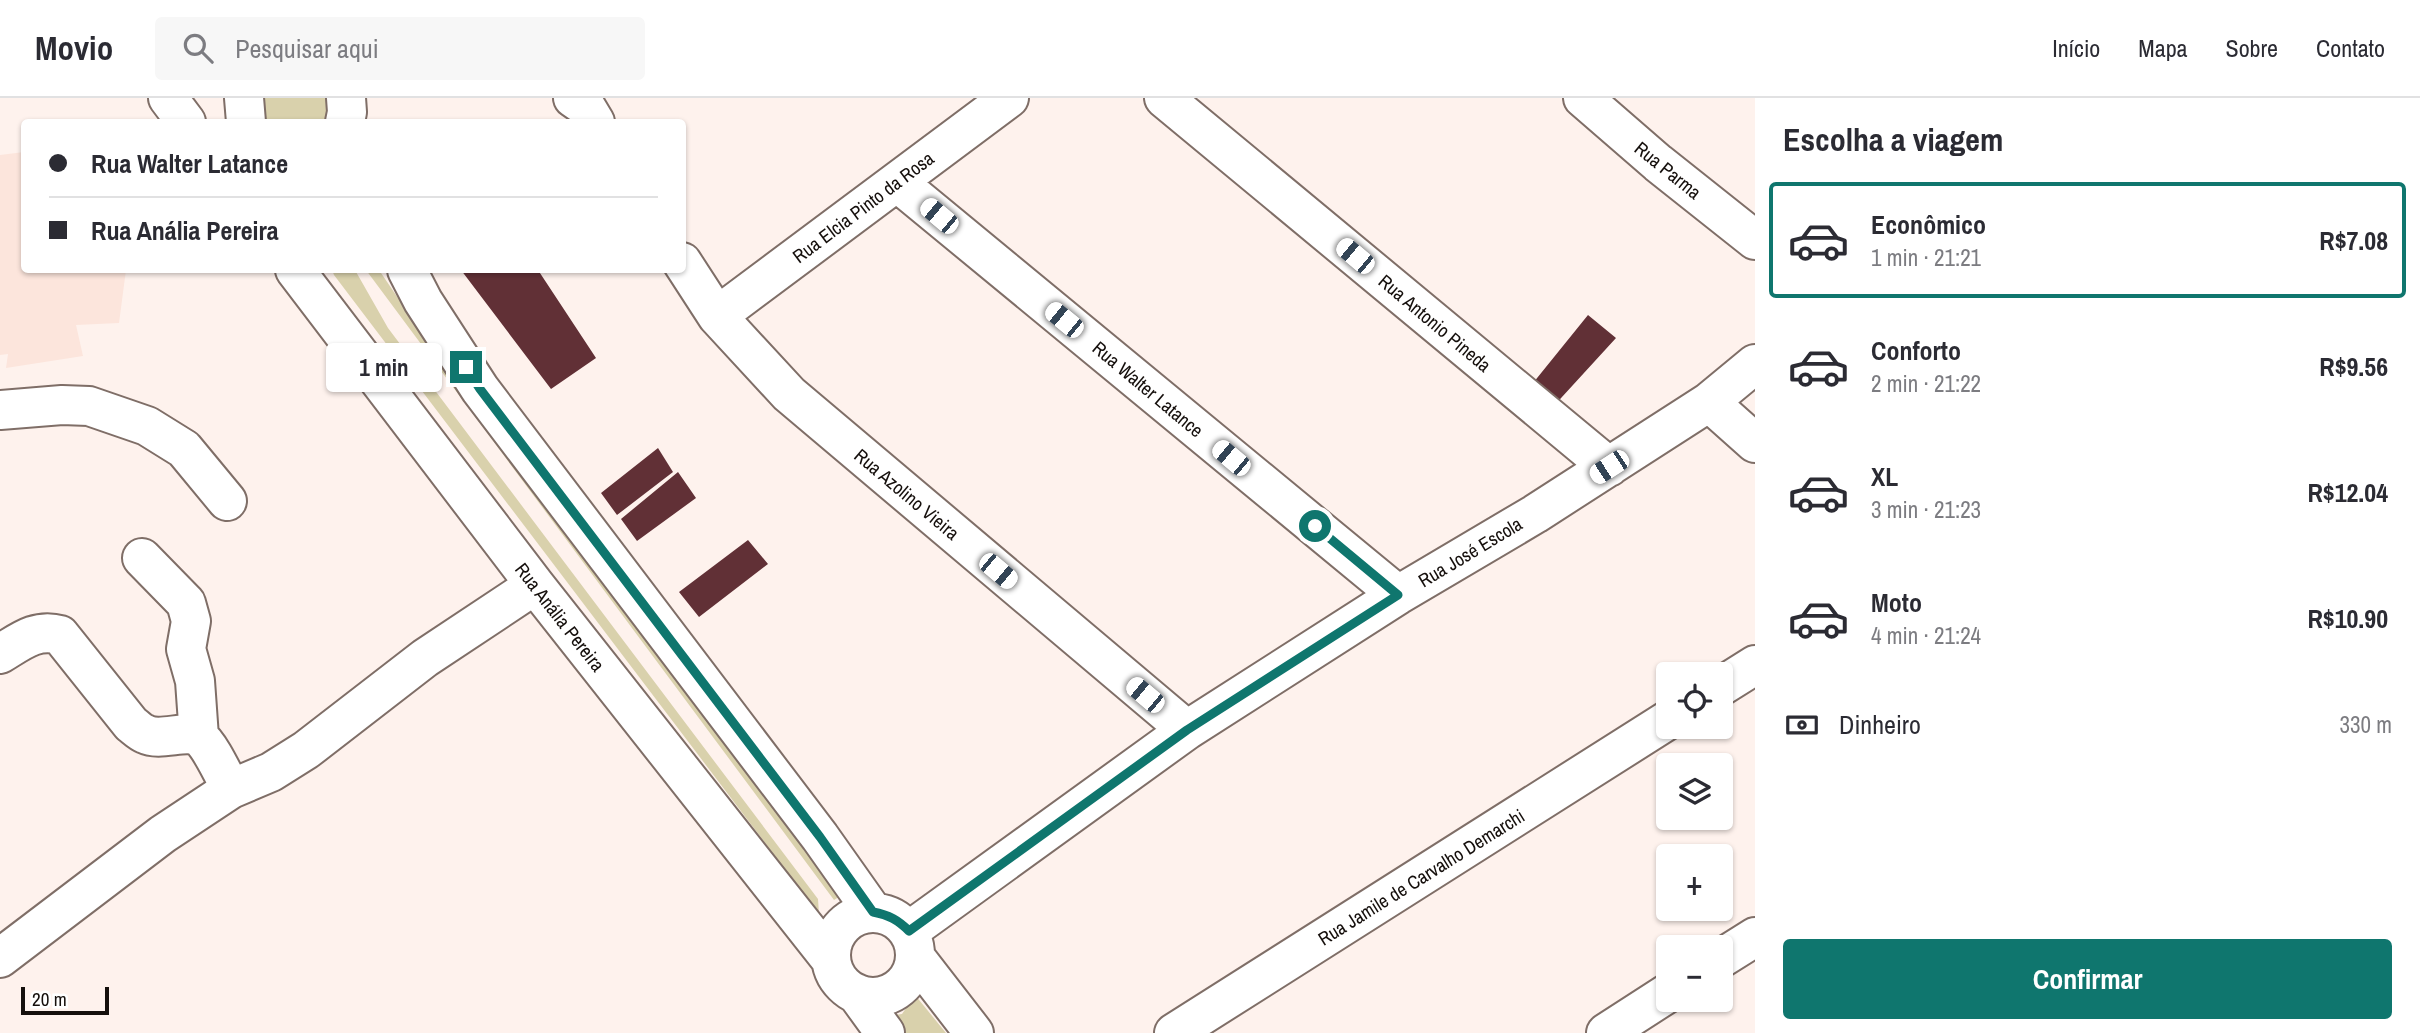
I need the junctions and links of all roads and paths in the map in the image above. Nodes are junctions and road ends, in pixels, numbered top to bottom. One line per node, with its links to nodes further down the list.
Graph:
1 (168, 98): 8 (street)
2 (244, 98): 9 (street)
3 (346, 98): 10 (street)
4 (573, 98): 11 (street)
5 (1009, 98): 12 (street, Rua Elcia Pinto da Rosa)
6 (1164, 98): 22 (street, Rua Antonio Pineda)
7 (1583, 98): 13 (street, Rua Parma)
8 (184, 119)
9 (246, 119)
10 (346, 119)
11 (594, 119)
12 (897, 182): 17 (street, Rua Elcia Pinto da Rosa); 26 (street, Rua Walter Latance)
13 (1755, 240)
14 (686, 268): 17 (street, Rua Azolino Vieira)
15 (297, 273): 25 (street, Rua Anália Pereira)
16 (409, 273): 34 (street)
17 (717, 316): 31 (street, Rua Azolino Vieira)
18 (1755, 364): 19 (street, Rua José Escola)
19 (1709, 402): 21 (street); 22 (street, Rua José Escola)
20 (0, 410): 23 (street)
21 (1755, 443)
22 (1609, 467): 26 (street, Rua José Escola)
23 (227, 501)
24 (142, 558): 32 (street)
25 (535, 585): 33 (street); 39 (street, Rua Anália Pereira)
26 (1398, 595): 31 (street, Rua José Escola)
27 (0, 654): 32 (street)
28 (1755, 665): 29 (street)
29 (1733, 679)
30 (1656, 728): 44 (street, Rua Jamile de Carvalho Demarchi)
31 (1187, 730): 36 (street, Rua José Escola)
32 (199, 737): 33 (street)
33 (231, 789): 38 (street)
34 (873, 912): 36 (street); 39 (street)
35 (1755, 937): 37 (street)
36 (912, 945): 40 (street); 43 (street)
37 (1733, 951)
38 (0, 958)
39 (831, 960): 40 (street)
40 (856, 993): 42 (street)
41 (1656, 1001): 45 (street)
42 (885, 1033)
43 (974, 1033)
44 (1174, 1033)
45 (1606, 1033)

